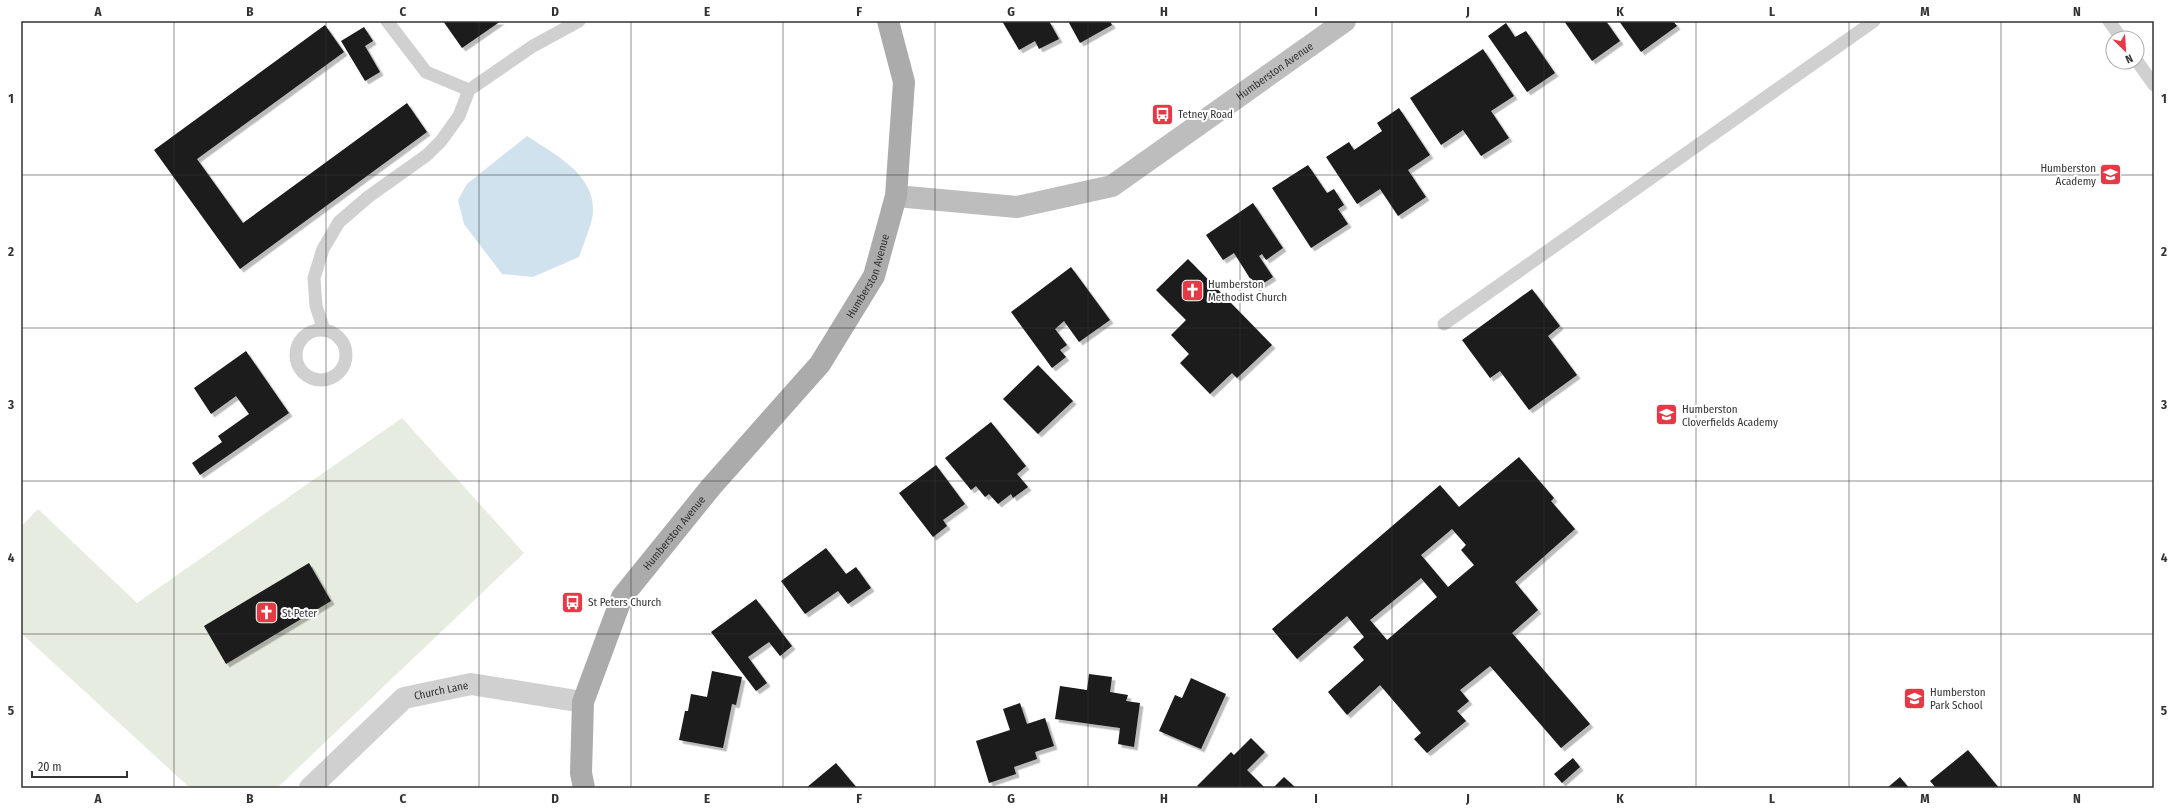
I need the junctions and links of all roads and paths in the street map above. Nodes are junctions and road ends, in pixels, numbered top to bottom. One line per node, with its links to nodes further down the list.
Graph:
1 (387, 21): 10 (lane)
2 (579, 21): 10 (lane)
3 (888, 21): 11 (main road)
4 (1345, 21): 11 (main road, Humberston Avenue)
5 (1874, 21): 12 (lane)
6 (2109, 21): 7 (lane)
7 (2115, 30)
8 (2143, 70): 9 (lane)
9 (2154, 85)
10 (469, 90): 13 (lane)
11 (896, 196): 14 (main road, Humberston Avenue)
12 (1444, 324)
13 (324, 330)
14 (583, 702): 15 (main road, Humberston Avenue); 16 (street, Church Lane)
15 (583, 781)
16 (310, 788)

